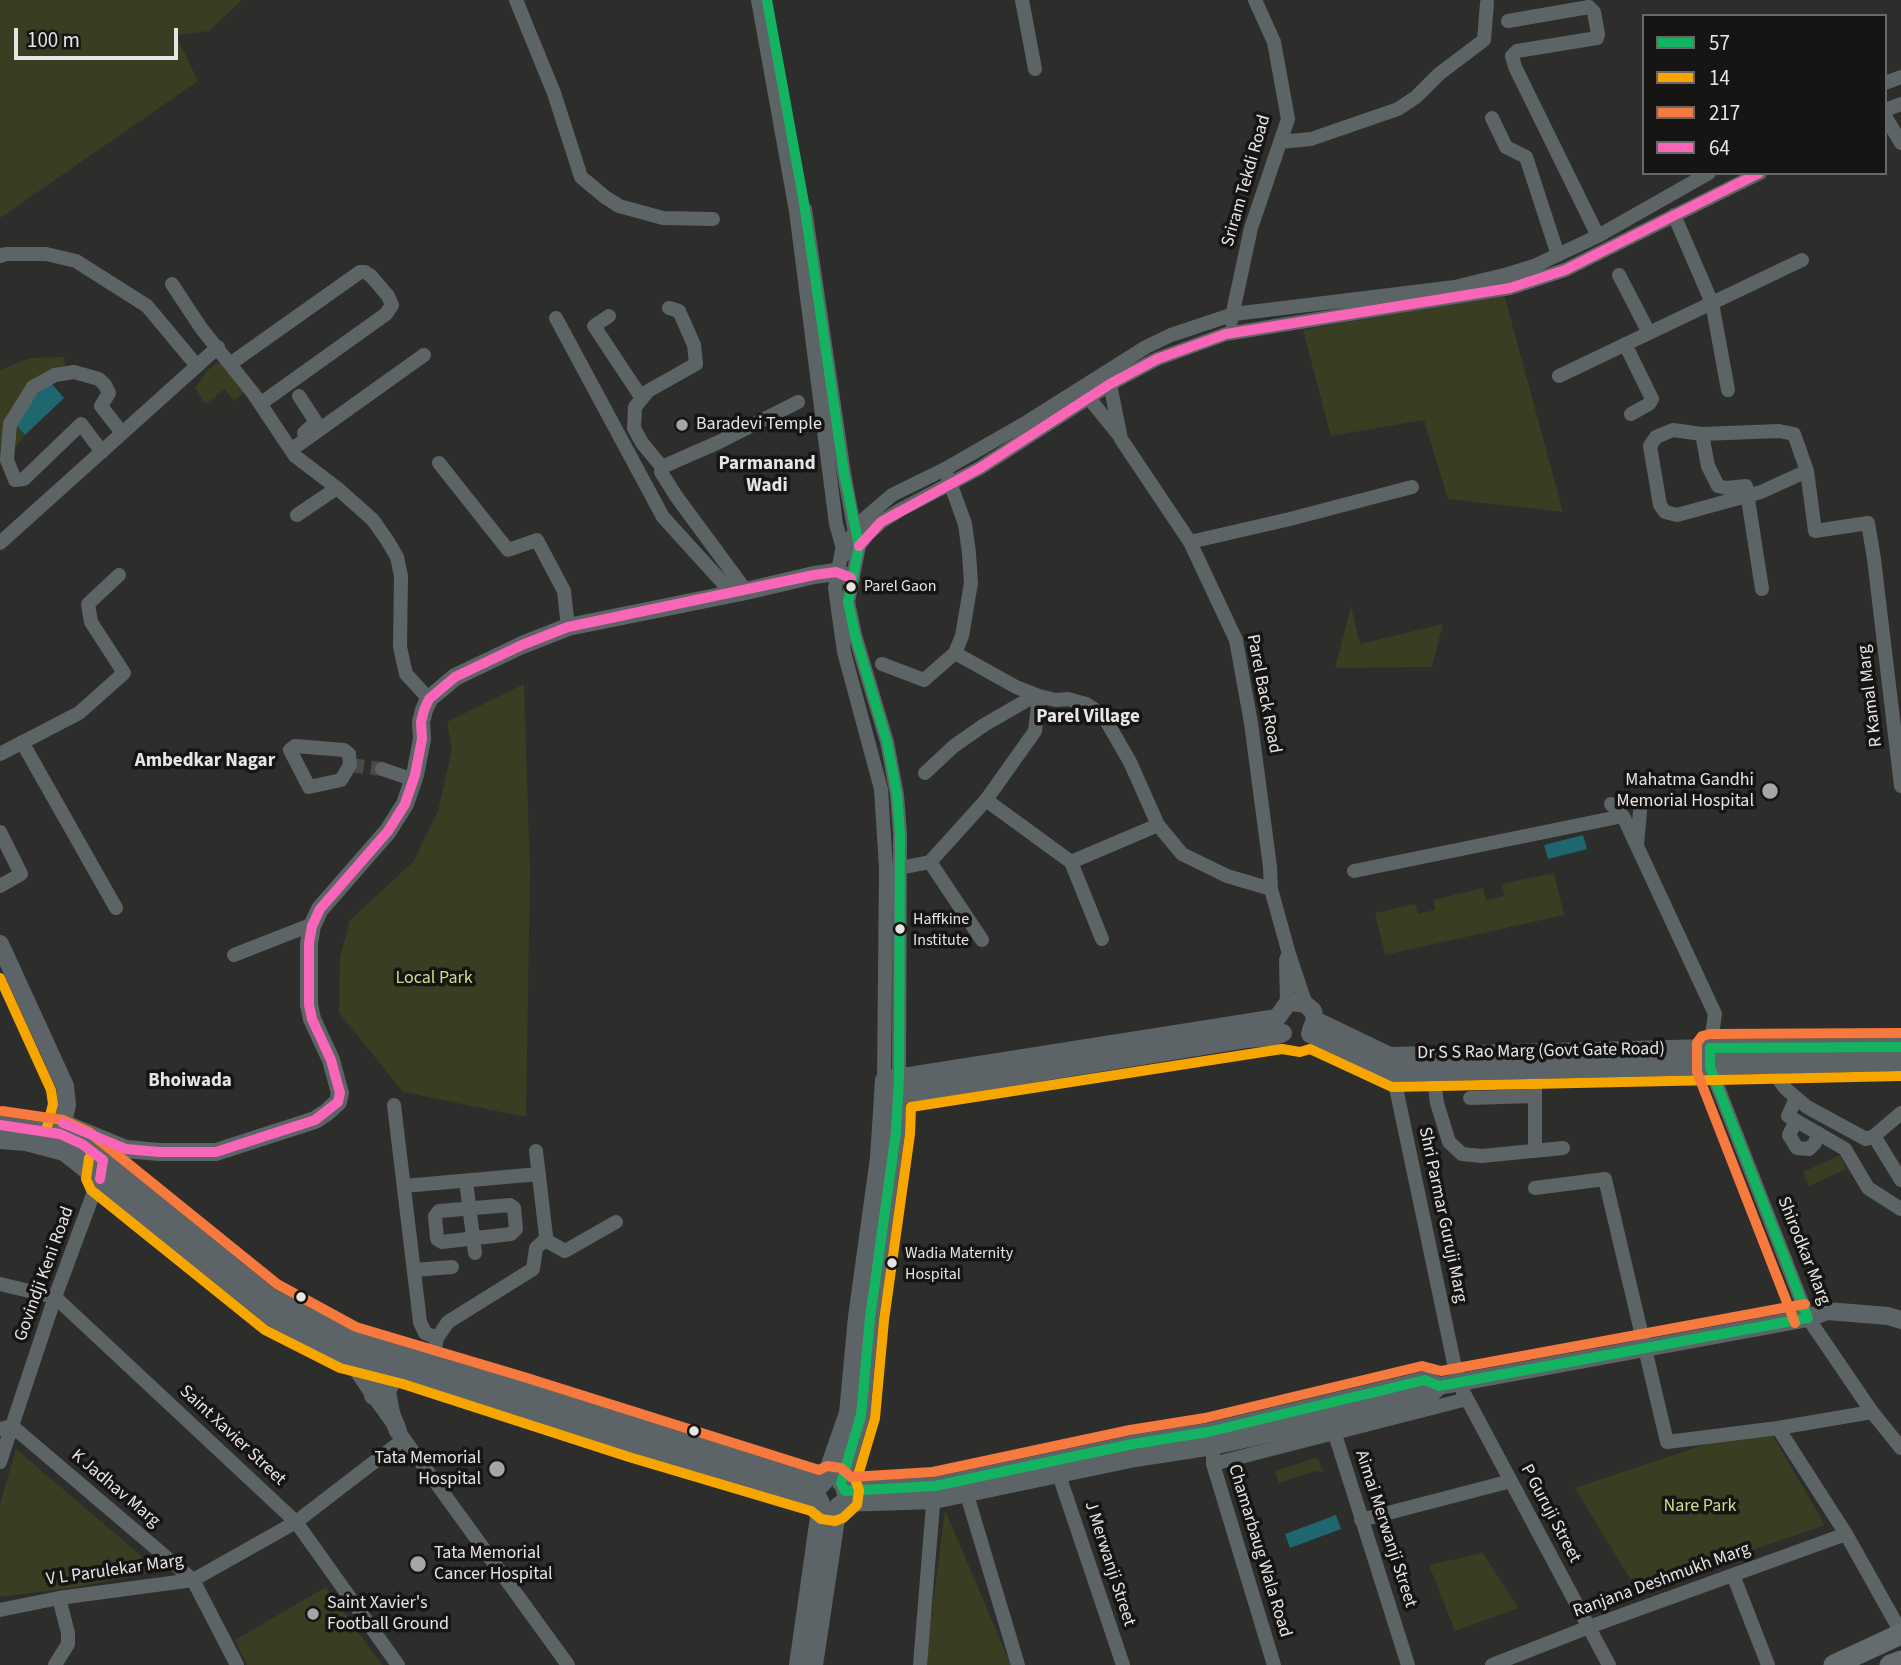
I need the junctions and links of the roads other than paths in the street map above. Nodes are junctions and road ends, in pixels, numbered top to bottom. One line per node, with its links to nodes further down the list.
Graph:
1 (516, 0): 16 (street)
2 (758, 0): 63 (street)
3 (767, 0): 60 (street)
4 (1023, 0): 8 (street)
5 (1255, 0): 11 (street, Sriram Tekdi Road)
6 (1487, 3): 11 (street)
7 (1508, 21): 17 (street)
8 (1035, 69)
9 (1894, 110): 12 (street)
10 (1492, 118): 18 (street)
11 (1280, 142): 26 (street, Sriram Tekdi Road)
12 (1901, 143)
13 (1706, 175): 17 (street)
14 (1756, 175): 15 (street)
15 (1674, 215): 23 (street); 24 (street)
16 (713, 219)
17 (1598, 236): 18 (street)
18 (1558, 255): 23 (street)
19 (0, 256): 35 (street)
20 (1802, 260): 24 (street)
21 (1619, 275): 29 (street)
22 (172, 284): 32 (street)
23 (1479, 287): 26 (street); 30 (street)
24 (1712, 303): 29 (street); 38 (street)
25 (669, 307): 41 (street)
26 (1234, 314): 30 (street, Sriram Tekdi Road); 39 (street)
27 (609, 316): 41 (street)
28 (556, 318): 67 (street)
29 (1649, 332): 31 (street)
30 (1226, 334): 37 (street)
31 (1625, 344): 36 (street); 44 (street)
32 (218, 347): 34 (street); 35 (street)
33 (424, 355): 46 (street)
34 (230, 363): 43 (street); 43 (street)
35 (197, 366): 47 (street)
36 (1559, 376)
37 (1110, 384): 39 (street); 49 (street, Parel Back Road)
38 (1728, 390)
39 (1085, 393): 49 (street); 55 (street)
40 (299, 396): 46 (street)
41 (641, 397): 53 (street)
42 (798, 402): 53 (street)
43 (260, 404): 50 (street)
44 (1631, 414)
45 (275, 418): 50 (street)
46 (315, 429): 50 (street)
47 (122, 433): 51 (street); 51 (street)
48 (1702, 434): 54 (street); 58 (street); 58 (street)
49 (1121, 439): 61 (street, Parel Back Road)
50 (288, 443): 57 (street)
51 (102, 452): 62 (street)
52 (439, 463): 68 (street)
53 (662, 467): 67 (street)
54 (1807, 471): 58 (street); 80 (street, R Kamal Marg)
55 (948, 476): 60 (street); 69 (street)
56 (1412, 487): 61 (street)
57 (337, 488): 59 (street); 74 (street)
58 (1748, 496): 66 (street)
59 (297, 515)
60 (857, 540): 63 (street); 64 (street)
61 (1190, 542): 93 (street, Parel Back Road)
62 (0, 543)
63 (842, 550): 64 (street)
64 (847, 573): 67 (main road); 71 (street); 72 (street)
65 (119, 575): 75 (street)
66 (1762, 589)
67 (740, 592): 68 (main road)
68 (568, 627): 74 (main road)
69 (955, 653): 70 (street); 73 (street)
70 (882, 664)
71 (868, 681): 72 (street); 90 (street)
72 (853, 685): 94 (street)
73 (1037, 696): 78 (street); 81 (street); 85 (street)
74 (429, 699): 79 (main road)
75 (22, 742): 76 (street); 95 (street)
76 (0, 754)
77 (382, 769): 79 (street)
78 (925, 773)
79 (414, 779): 96 (main road)
80 (1901, 786)
81 (986, 800): 88 (street); 89 (street)
82 (1641, 801): 87 (street)
83 (1611, 804): 84 (street, Shirodkar Marg)
84 (1623, 816): 87 (street, Shirodkar Marg); 91 (street)
85 (1158, 825): 89 (street); 93 (street)
86 (0, 832): 92 (street)
87 (1637, 845): 105 (street, Shirodkar Marg)
88 (930, 862): 90 (street); 98 (street)
89 (1071, 862): 97 (street)
90 (900, 868): 94 (street)
91 (1354, 871)
92 (0, 886)
93 (1271, 888): 100 (street, Parel Back Road)
94 (892, 900): 112 (street)
95 (116, 908)
96 (313, 924): 101 (street); 121 (main road)
97 (1102, 939)
98 (982, 940)
99 (0, 944): 121 (main road)
100 (1289, 954): 102 (street, Parel Back Road); 103 (street, Parel Back Road)
101 (234, 955)
102 (1282, 1018): 103 (main road, Dr S S Rao Marg (Govt Gate Road)); 103 (main road); 112 (main road)
103 (1310, 1020): 108 (main road, Dr S S Rao Marg (Govt Gate Road))
104 (1901, 1046): 105 (main road, Dr S S Rao Marg (Govt Gate Road))
105 (1710, 1048): 106 (main road, Dr S S Rao Marg (Govt Gate Road)); 111 (street, Shirodkar Marg)
106 (1535, 1061): 109 (main road, Dr S S Rao Marg (Govt Gate Road)); 111 (main road); 114 (street)
107 (1901, 1062): 110 (main road)
108 (1391, 1064): 109 (main road, Dr S S Rao Marg (Govt Gate Road)); 152 (street, Shri Parmar Guruji Marg)
109 (1431, 1064): 126 (street)
110 (1779, 1064): 111 (main road); 113 (street)
111 (1710, 1067): 144 (street, Shirodkar Marg)
112 (891, 1088): 170 (main road)
113 (1791, 1093): 118 (street); 122 (street)
114 (1534, 1096): 115 (street); 126 (street)
115 (1470, 1098)
116 (394, 1105): 132 (street)
117 (1901, 1113): 122 (street)
118 (1796, 1121): 120 (street); 120 (street)
119 (0, 1125): 121 (main road)
120 (1818, 1133): 135 (street)
121 (60, 1136): 123 (main road); 127 (main road); 129 (main road)
122 (1874, 1136): 130 (street)
123 (0, 1140)
124 (1563, 1148): 126 (street)
125 (536, 1151): 128 (street)
126 (1535, 1151)
127 (103, 1160): 129 (street, Govindji Keni Road); 149 (main road)
128 (539, 1174): 131 (street); 138 (street)
129 (100, 1179): 143 (street, Govindji Keni Road); 149 (main road)
130 (1901, 1180)
131 (466, 1181): 132 (street); 134 (street)
132 (404, 1186): 141 (street)
133 (1535, 1188): 148 (street)
134 (469, 1208): 137 (street); 137 (street); 137 (street)
135 (1901, 1209)
136 (616, 1222): 138 (street)
137 (473, 1238): 139 (street)
138 (545, 1240): 147 (street)
139 (475, 1254)
140 (452, 1267): 141 (street)
141 (414, 1270): 147 (street)
142 (0, 1284): 143 (street, Saint Xavier Street)
143 (55, 1297): 158 (street, Govindji Keni Road); 172 (street, Saint Xavier Street)
144 (1814, 1317): 145 (main road); 146 (main road); 148 (main road); 155 (street, Shirodkar Marg)
145 (1901, 1320)
146 (1901, 1330)
147 (437, 1338): 151 (street)
148 (1645, 1347): 152 (main road); 159 (street)
149 (348, 1348): 150 (main road); 153 (street)
150 (386, 1358): 151 (main road); 153 (main road)
151 (419, 1365): 157 (main road); 157 (main road); 160 (main road)
152 (1458, 1382): 154 (street, P Guruji Street); 156 (main road)
153 (373, 1396): 160 (street)
154 (1467, 1399): 156 (street); 167 (street, P Guruji Street)
155 (1872, 1412): 159 (street); 162 (street, Shirodkar Marg)
156 (1330, 1420): 161 (main road); 171 (street, Aimai Merwanji Street)
157 (599, 1425): 170 (main road)
158 (6, 1427): 164 (street, Govindji Keni Road); 175 (street, K Jadhav Marg)
159 (1778, 1428): 173 (street)
160 (401, 1435): 172 (street, V L Parulekar Marg); 185 (street)
161 (1211, 1448): 163 (main road); 191 (street, Chamarbaug Wala Road)
162 (1901, 1448)
163 (1134, 1451): 165 (main road); 166 (main road)
164 (0, 1462)
165 (1027, 1473): 166 (main road); 168 (main road)
166 (1059, 1475): 190 (street, J Merwanji Street)
167 (1511, 1481): 171 (street); 178 (street, P Guruji Street)
168 (964, 1487): 169 (main road); 189 (street)
169 (934, 1493): 170 (main road); 188 (street)
170 (831, 1494): 186 (main road); 187 (main road)
171 (1361, 1520): 192 (street, Aimai Merwanji Street)
172 (296, 1522): 175 (street, V L Parulekar Marg); 184 (street, Saint Xavier Street)
173 (1846, 1534): 174 (street, Ranjana Deshmukh Marg); 179 (street)
174 (1733, 1575): 178 (street, Ranjana Deshmukh Marg); 195 (street)
175 (193, 1580): 176 (street, V L Parulekar Marg); 183 (street)
176 (59, 1598): 177 (street, V L Parulekar Marg); 182 (street)
177 (0, 1609)
178 (1589, 1627): 193 (street, Ranjana Deshmukh Marg); 194 (street, P Guruji Street)
179 (1900, 1633): 180 (highway)
180 (1860, 1661): 196 (highway)
181 (1901, 1661): 197 (highway)
182 (55, 1665)
183 (237, 1665)
184 (398, 1665)
185 (568, 1665)
186 (799, 1665)
187 (814, 1665)
188 (920, 1665)
189 (1018, 1665)
190 (1123, 1665)
191 (1274, 1665)
192 (1408, 1665)
193 (1492, 1665)
194 (1609, 1665)
195 (1768, 1665)
196 (1834, 1665)
197 (1891, 1665)

